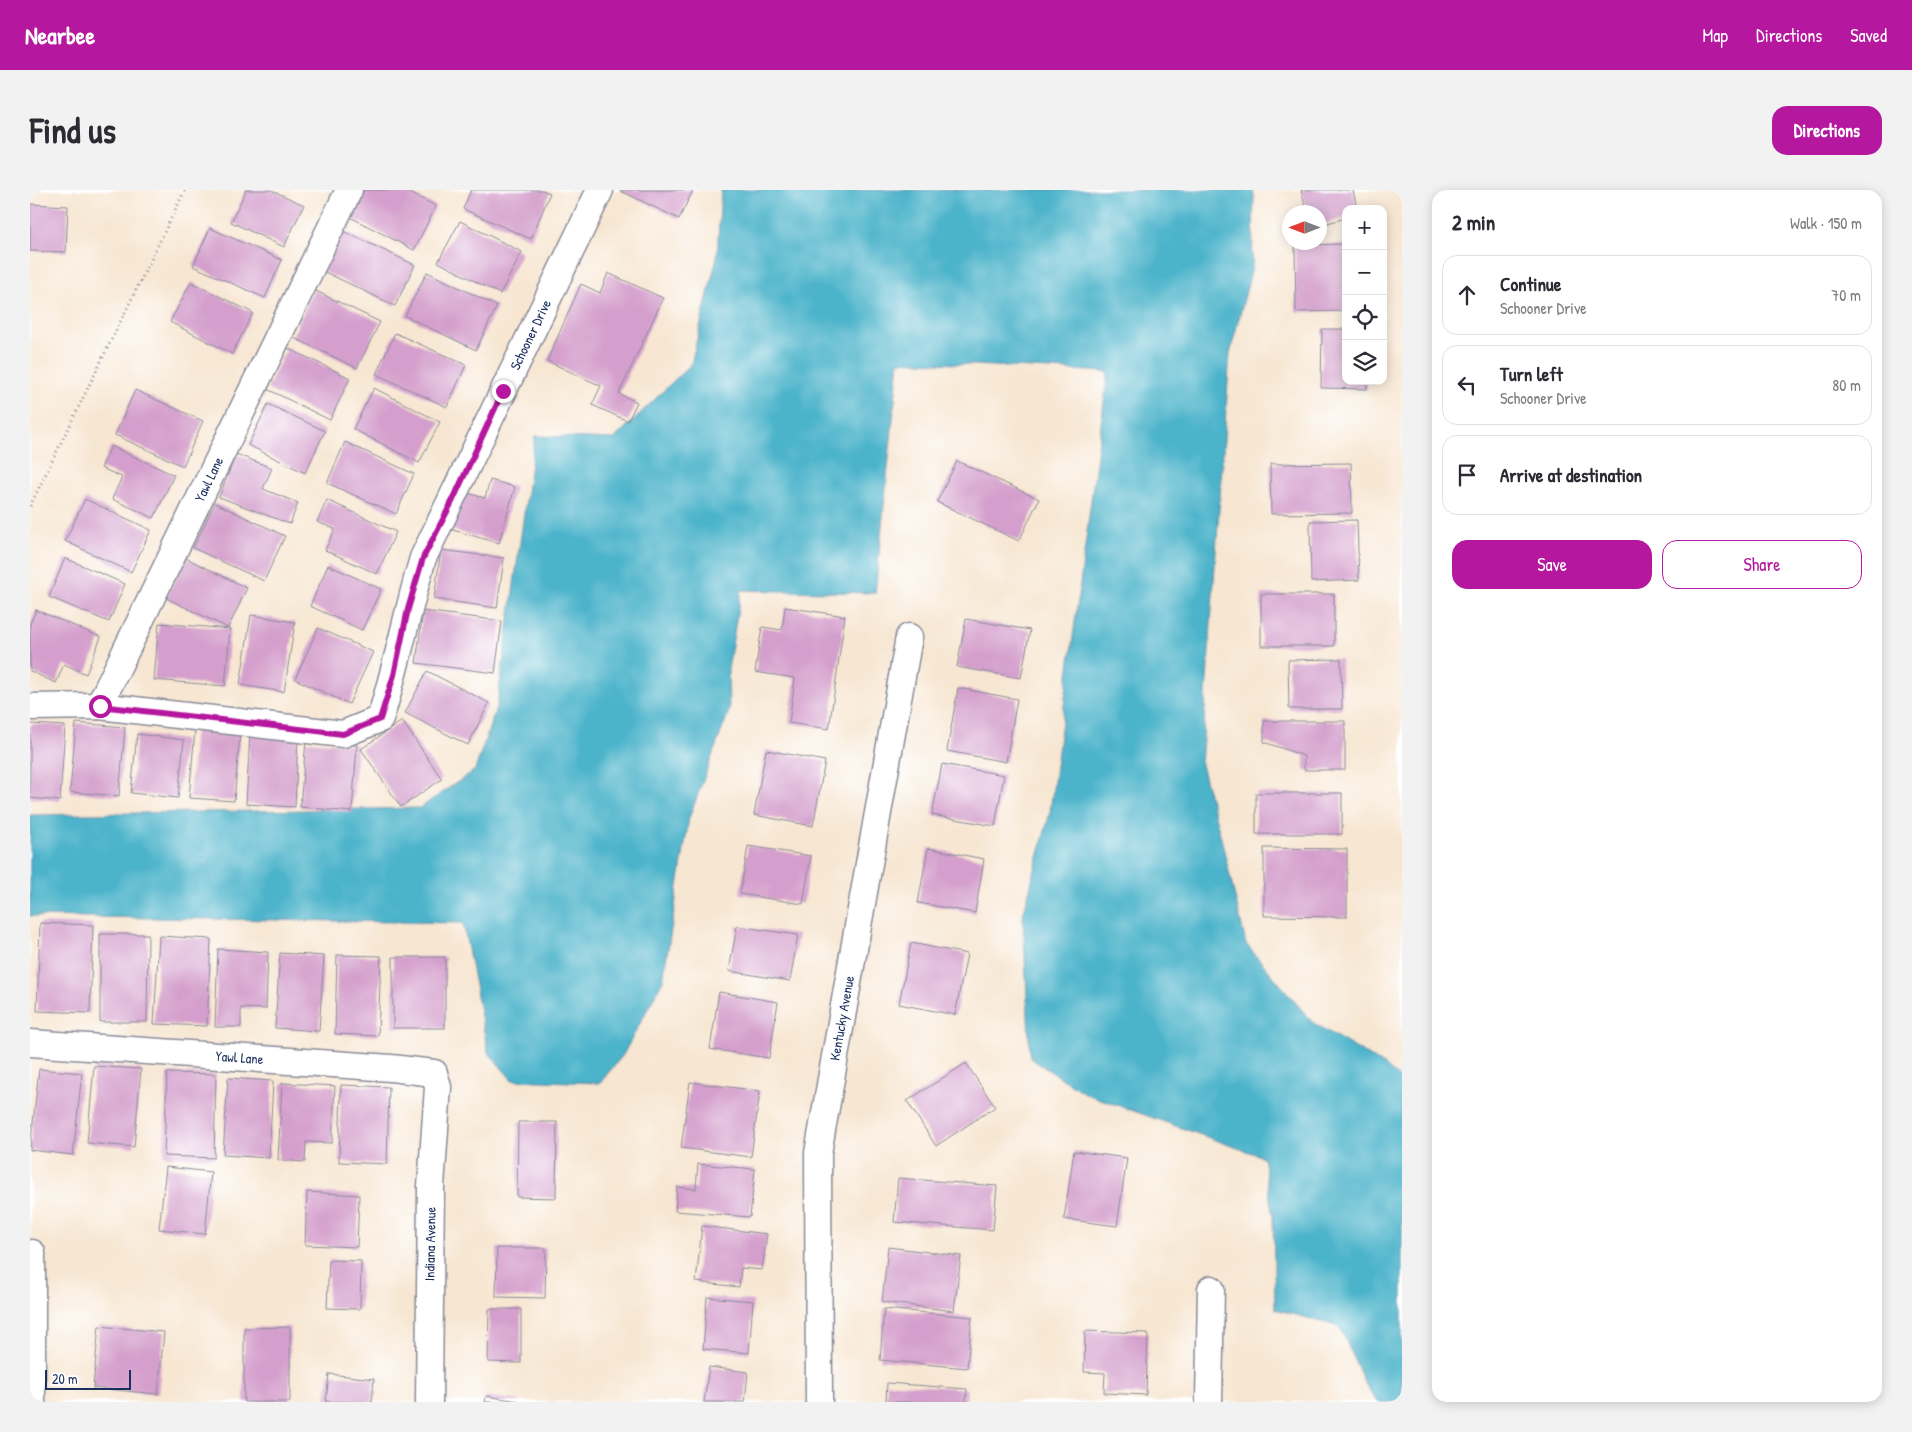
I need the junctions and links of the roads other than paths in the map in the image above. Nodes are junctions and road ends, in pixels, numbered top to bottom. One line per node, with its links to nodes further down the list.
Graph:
1 (349, 190): 4 (street, Yawl Lane)
2 (600, 190): 4 (street, Schooner Drive)
3 (908, 637): 12 (street, Kentucky Avenue)
4 (100, 706): 5 (street)
5 (30, 707)
6 (30, 1043): 7 (street, Yawl Lane)
7 (438, 1087): 11 (street, Indiana Avenue)
8 (32, 1253): 10 (street)
9 (1211, 1289): 13 (street)
10 (32, 1402)
11 (429, 1402)
12 (819, 1402)
13 (1209, 1402)

